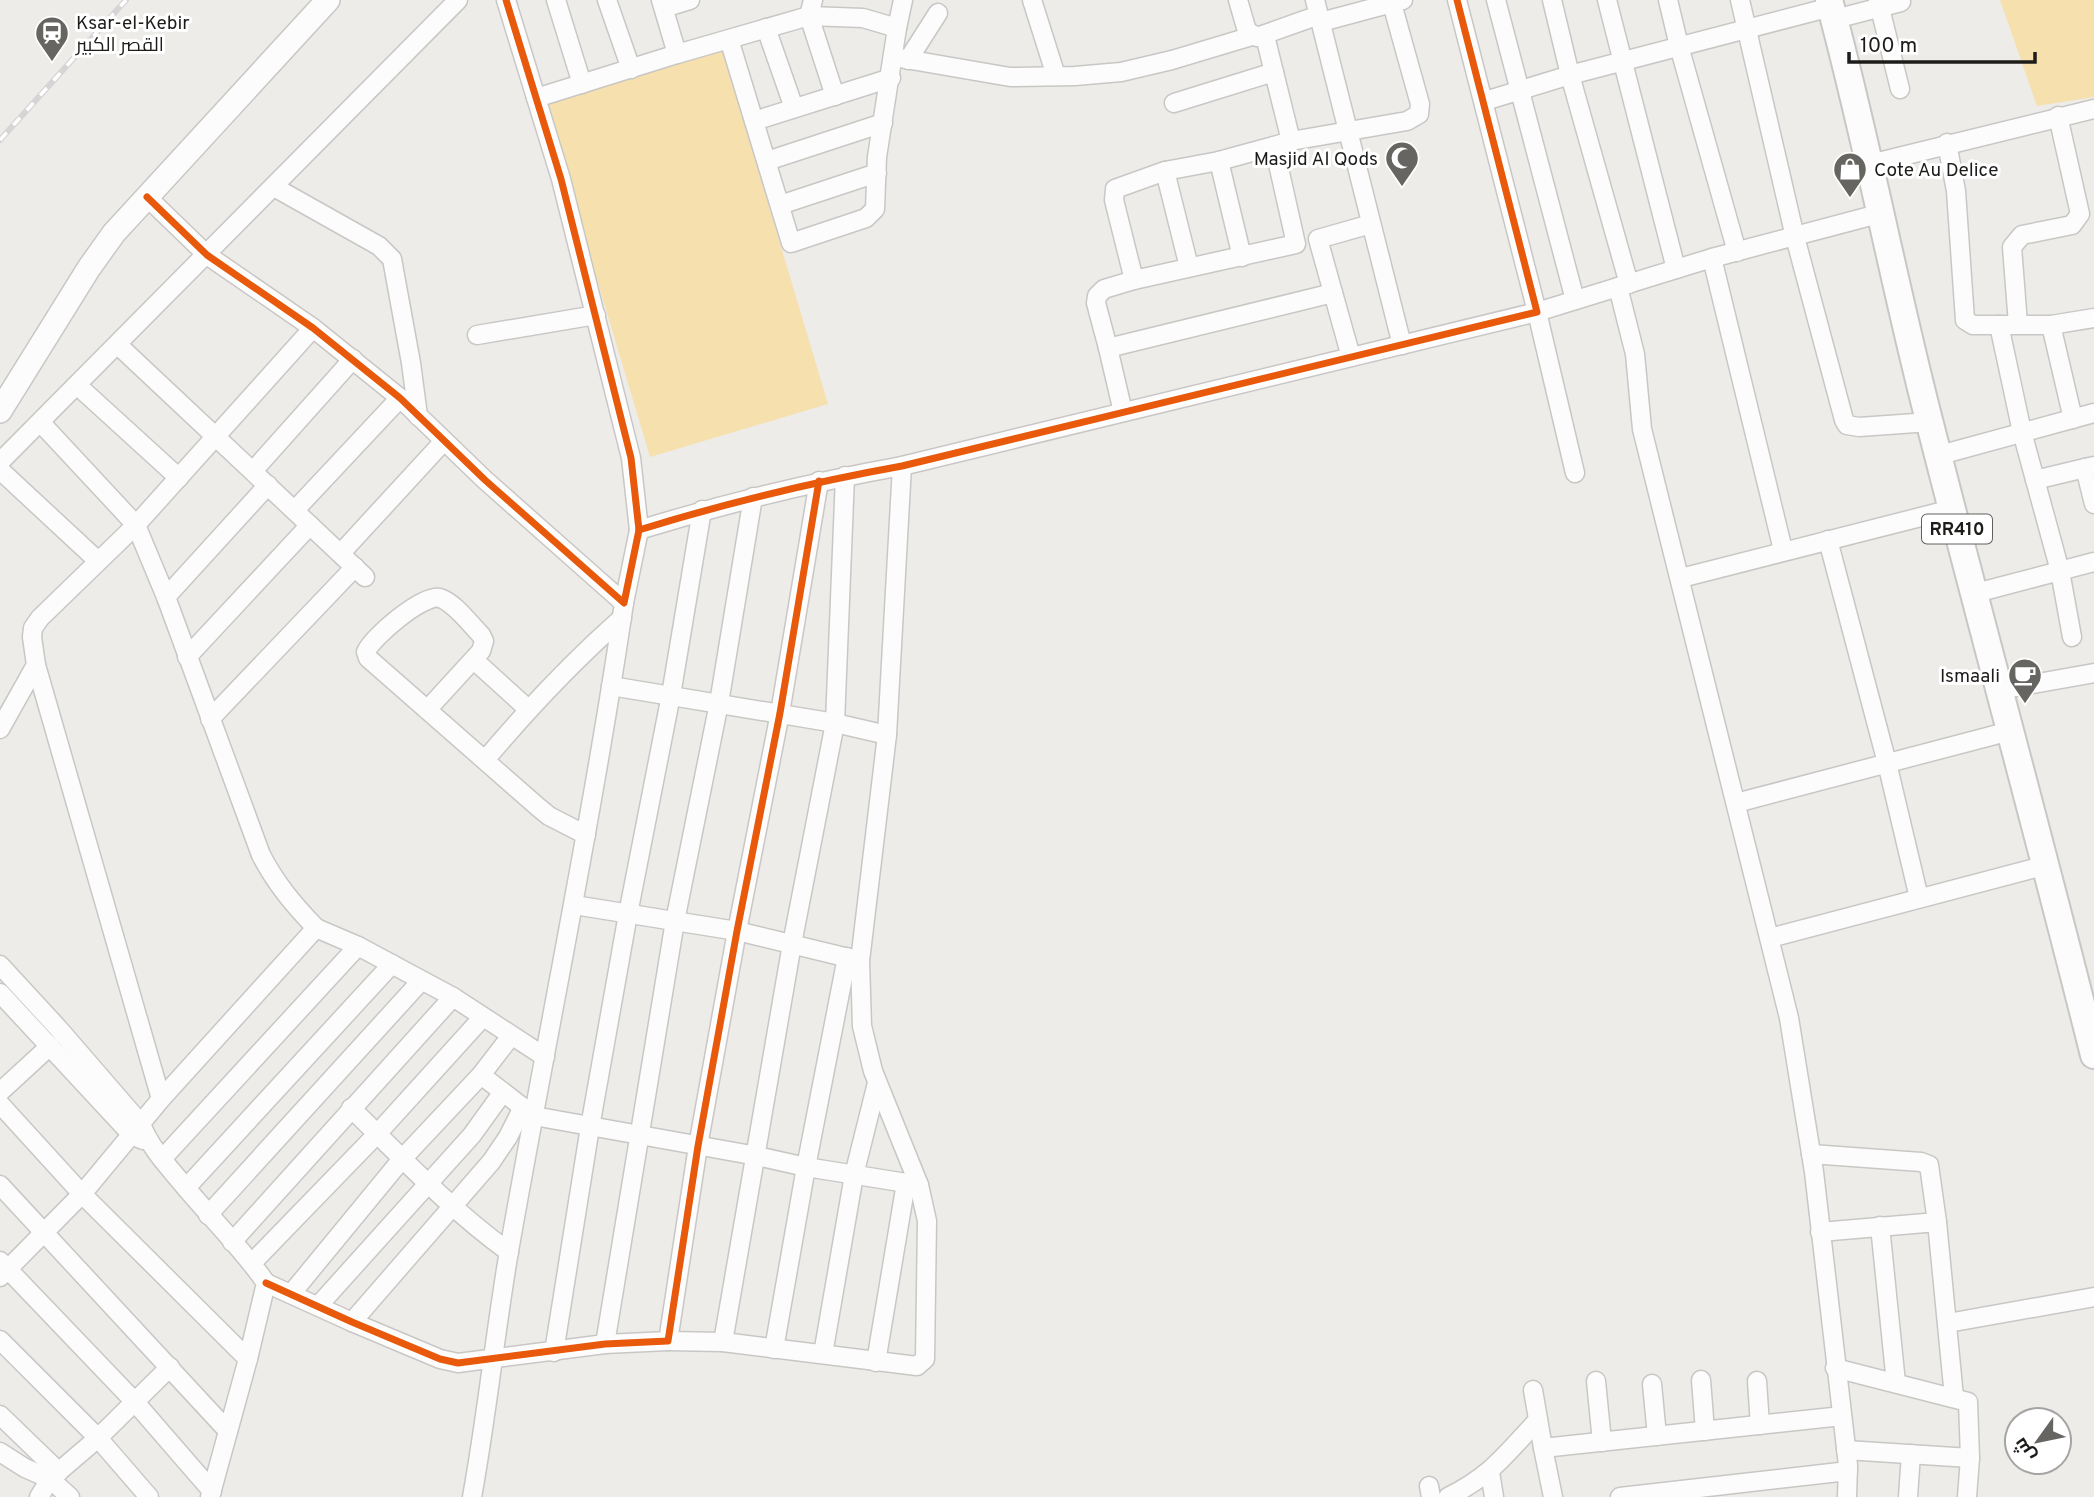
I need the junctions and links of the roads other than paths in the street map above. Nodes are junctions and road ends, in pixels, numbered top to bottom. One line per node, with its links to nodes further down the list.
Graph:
1 (328, 0): 60 (main road)
2 (458, 0): 59 (street)
3 (506, 0): 43 (street)
4 (556, 0): 39 (street)
5 (607, 0): 34 (street)
6 (690, 0): 18 (street)
7 (903, 0): 27 (street)
8 (1032, 0): 37 (street)
9 (1238, 0): 28 (street)
10 (1457, 0): 44 (street)
11 (1496, 0): 41 (street)
12 (1552, 0): 36 (street)
13 (1607, 0): 33 (street)
14 (1668, 0): 30 (street)
15 (1740, 0): 26 (street)
16 (1395, 1): 23 (street); 51 (street)
17 (1901, 2): 19 (street)
18 (663, 4): 31 (street)
19 (1879, 4): 22 (street); 40 (street)
20 (811, 8): 21 (street); 25 (street); 42 (street)
21 (859, 8): 27 (street)
22 (1832, 9): 26 (street); 56 (highway, RR410)
23 (1318, 12): 28 (street); 51 (street)
24 (938, 13): 32 (street)
25 (766, 28): 29 (street); 46 (street)
26 (1747, 28): 30 (street); 64 (street)
27 (897, 29): 32 (street)
28 (1259, 36): 35 (street); 37 (street)
29 (729, 39): 31 (street); 49 (street)
30 (1679, 46): 33 (street); 67 (street)
31 (677, 54): 34 (street)
32 (901, 58): 37 (street); 38 (street)
33 (1622, 61): 36 (street); 72 (street)
34 (631, 69): 39 (street)
35 (1274, 72): 45 (street); 52 (street)
36 (1570, 75): 41 (street); 74 (street)
37 (1056, 76)
38 (891, 78): 42 (street); 50 (street)
39 (582, 84): 43 (street)
40 (1900, 89)
41 (1518, 90): 44 (street); 76 (street)
42 (835, 96): 46 (street)
43 (536, 98): 78 (street)
44 (1485, 101): 77 (street)
45 (1174, 103)
46 (794, 108): 49 (street)
47 (2094, 108): 48 (street)
48 (2058, 116): 53 (street); 81 (street)
49 (754, 121): 54 (street)
50 (883, 122): 54 (street); 58 (street)
51 (1348, 132): 52 (street); 63 (street)
52 (1283, 144): 55 (street); 66 (street)
53 (1947, 144): 56 (street); 80 (street)
54 (767, 161): 61 (street)
55 (1219, 161): 57 (street); 69 (street)
56 (1870, 164): 62 (highway, RR410)
57 (1165, 171): 71 (street); 73 (street)
58 (877, 173): 61 (street); 61 (street)
59 (274, 187): 68 (street); 95 (street)
60 (147, 197): 68 (street); 92 (main road)
61 (780, 205)
62 (1882, 214): 64 (street); 97 (highway, RR410)
63 (1371, 224): 65 (street); 86 (street)
64 (1795, 237): 67 (street); 97 (street)
65 (1318, 239): 66 (street); 75 (street)
66 (1297, 244): 69 (street)
67 (1737, 252): 70 (street)
68 (207, 255): 83 (street); 85 (street)
69 (1242, 257): 71 (street)
70 (1712, 258): 72 (street); 123 (street)
71 (1189, 267): 73 (street)
72 (1675, 270): 74 (street)
73 (1134, 280): 87 (street)
74 (1623, 286): 76 (street); 128 (street)
75 (1333, 293): 87 (street); 88 (street)
76 (1575, 300): 77 (street)
77 (1537, 312): 86 (street); 108 (street)
78 (596, 315): 84 (street); 121 (street)
79 (2094, 318): 82 (street)
80 (1999, 324): 81 (street); 99 (street)
81 (2018, 324): 82 (street)
82 (2051, 325): 96 (street)
83 (313, 328): 89 (street); 100 (street)
84 (477, 335)
85 (118, 345): 90 (street); 100 (street)
86 (1402, 345): 88 (street)
87 (1108, 348): 93 (street)
88 (1351, 357): 93 (street)
89 (353, 359): 91 (street); 107 (street)
90 (78, 386): 98 (street); 110 (street)
91 (400, 398): 95 (street); 117 (street)
92 (0, 411)
93 (1123, 412): 104 (street)
94 (2094, 413): 96 (street)
95 (418, 416): 101 (street)
96 (2073, 419): 99 (street)
97 (1930, 422): 102 (highway, RR410)
98 (41, 423): 103 (street); 119 (street)
99 (2022, 432): 102 (street); 111 (street)
100 (216, 437): 107 (street); 110 (street)
101 (444, 441): 124 (street); 131 (street)
102 (1940, 455): 116 (highway, RR410)
103 (0, 462)
104 (902, 466): 109 (street); 148 (street)
105 (2089, 467): 111 (street); 115 (street)
106 (0, 470): 125 (street)
107 (253, 471): 113 (street)
108 (1575, 473)
109 (845, 476): 112 (street); 145 (street)
110 (178, 478): 119 (street)
111 (2035, 480): 127 (street)
112 (819, 481): 114 (street); 143 (street)
113 (268, 485): 117 (street); 130 (street)
114 (754, 497): 118 (street); 140 (street)
115 (2094, 504)
116 (1952, 509): 122 (street); 129 (highway, RR410)
117 (295, 510): 120 (street)
118 (702, 510): 121 (street); 139 (street)
119 (136, 525): 125 (street); 130 (street)
120 (310, 525): 124 (street); 133 (street)
121 (639, 530): 131 (street)
122 (1828, 540): 123 (street); 150 (street)
123 (1783, 550): 128 (street)
124 (341, 553): 144 (street)
125 (98, 561): 135 (street)
126 (2094, 562): 127 (street)
127 (2060, 571): 129 (street); 132 (street)
128 (1681, 578): 151 (street)
129 (1976, 593): 138 (highway, RR410)
130 (166, 597): 133 (street)
131 (623, 611): 137 (street); 141 (street)
132 (2072, 637)
133 (187, 657): 144 (street)
134 (474, 660): 141 (street); 142 (street); 142 (street)
135 (36, 664): 146 (street); 178 (street)
136 (2094, 673): 138 (street)
137 (611, 686): 139 (street); 152 (street)
138 (1999, 690): 147 (highway, RR410)
139 (671, 695): 140 (street); 156 (street)
140 (719, 703): 143 (street); 157 (street)
141 (528, 709): 149 (street)
142 (427, 710): 149 (street)
143 (780, 713): 145 (street); 159 (street)
144 (210, 719): 158 (street)
145 (835, 723): 148 (street); 161 (street)
146 (0, 729)
147 (2010, 731): 150 (street); 153 (highway, RR410)
148 (887, 735): 163 (street)
149 (485, 760): 152 (street)
150 (1887, 763): 151 (street); 154 (street)
151 (1735, 803): 160 (street)
152 (586, 835): 155 (street)
153 (2047, 865): 154 (street); 172 (highway, RR410)
154 (1919, 898): 160 (street)
155 (573, 905): 156 (street); 173 (street)
156 (628, 914): 157 (street); 182 (street)
157 (675, 921): 159 (street); 185 (street)
158 (316, 928): 162 (street); 178 (street)
159 (737, 931): 161 (street); 186 (street)
160 (1770, 938): 187 (street)
161 (792, 944): 163 (street); 188 (street)
162 (358, 946): 164 (street); 189 (street)
163 (853, 959): 175 (street); 191 (street)
164 (392, 964): 166 (street); 196 (street)
165 (0, 965): 183 (street)
166 (421, 981): 168 (street); 199 (street)
167 (0, 993): 171 (street)
168 (453, 997): 169 (street); 180 (street)
169 (483, 1017): 170 (street); 184 (street)
170 (511, 1036): 173 (street); 174 (street)
171 (50, 1046): 176 (street); 183 (street)
172 (2094, 1055)
173 (545, 1057): 181 (street)
174 (481, 1074): 177 (street); 190 (street)
175 (877, 1083): 192 (street); 194 (street)
176 (0, 1092)
177 (503, 1092): 181 (street); 193 (street)
178 (161, 1099): 183 (street)
179 (0, 1104): 197 (street)
180 (351, 1108): 184 (street); 204 (street)
181 (528, 1112): 182 (street); 198 (street); 205 (street)
182 (590, 1127): 185 (street); 219 (street)
183 (140, 1134): 189 (street); 197 (street)
184 (377, 1134): 190 (street); 206 (street)
185 (639, 1135): 186 (street); 217 (street)
186 (698, 1146): 188 (street); 214 (street)
187 (1811, 1154): 200 (street); 203 (street)
188 (757, 1156): 191 (street); 215 (street)
189 (162, 1159): 196 (street)
190 (402, 1159): 193 (street); 209 (street)
191 (806, 1167): 192 (street); 218 (street)
192 (854, 1175): 194 (street); 220 (street)
193 (428, 1184): 198 (street); 211 (street)
194 (912, 1184): 223 (street); 223 (street)
195 (0, 1185): 202 (street)
196 (186, 1188): 199 (street)
197 (82, 1194): 202 (street); 222 (street)
198 (452, 1206): 205 (street); 212 (street)
199 (208, 1215): 204 (street)
200 (1937, 1222): 201 (street); 213 (street)
201 (1880, 1226): 203 (street); 229 (street)
202 (44, 1232): 207 (street); 224 (street)
203 (1820, 1232): 225 (street)
204 (232, 1242): 206 (street)
205 (509, 1252): 221 (street)
206 (252, 1263): 208 (street)
207 (3, 1269): 233 (street)
208 (266, 1283): 209 (street); 222 (street)
209 (291, 1294): 211 (street)
210 (2094, 1297): 213 (street)
211 (318, 1306): 212 (street)
212 (352, 1322): 221 (street)
213 (1948, 1323): 232 (street)
214 (668, 1341): 215 (street); 217 (street)
215 (723, 1342): 218 (street)
216 (2, 1345): 241 (street)
217 (605, 1345): 219 (street)
218 (774, 1349): 220 (street)
219 (554, 1352): 221 (street)
220 (823, 1353): 223 (street)
221 (492, 1358): 255 (street)
222 (248, 1359): 238 (street)
223 (876, 1362)
224 (170, 1367): 233 (street); 238 (street)
225 (1835, 1368): 229 (street); 235 (street)
226 (1701, 1380): 239 (street)
227 (1596, 1381): 242 (street)
228 (1757, 1381): 237 (street)
229 (1896, 1383): 232 (street)
230 (1652, 1384): 240 (street)
231 (1533, 1390): 236 (street)
232 (1954, 1397): 247 (street)
233 (134, 1401): 241 (street); 251 (street)
234 (0, 1415): 250 (street)
235 (1842, 1416): 237 (street); 244 (street)
236 (1538, 1420): 243 (street); 249 (street)
237 (1760, 1425): 239 (street)
238 (228, 1430): 251 (street)
239 (1705, 1431): 240 (street)
240 (1657, 1436): 242 (street)
241 (98, 1438): 250 (street); 254 (street)
242 (1602, 1442): 243 (street)
243 (1543, 1448): 258 (street)
244 (1846, 1450): 246 (street); 248 (street)
245 (0, 1452): 250 (street)
246 (1911, 1454): 247 (street); 261 (street)
247 (1970, 1458): 262 (street)
248 (1847, 1471): 259 (street); 260 (street)
249 (1490, 1472): 256 (street); 257 (street)
250 (55, 1475): 252 (street); 253 (street)
251 (211, 1494)
252 (39, 1497)
253 (70, 1497)
254 (149, 1497)
255 (472, 1497)
256 (1448, 1497)
257 (1494, 1497)
258 (1553, 1497)
259 (1620, 1497)
260 (1847, 1497)
261 (1908, 1497)
262 (1967, 1497)

